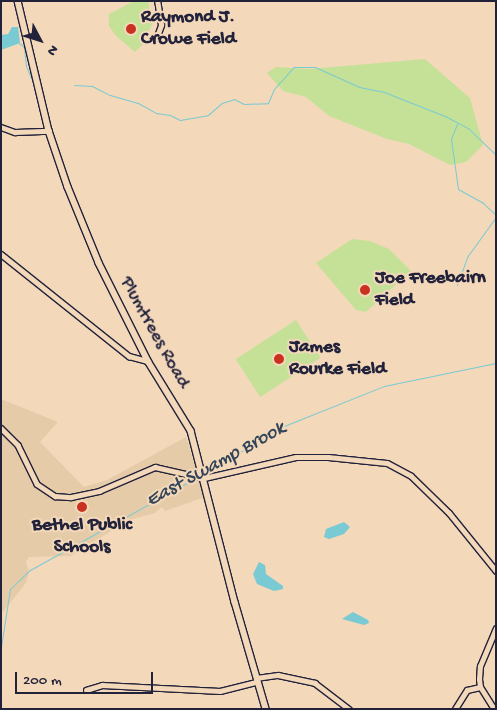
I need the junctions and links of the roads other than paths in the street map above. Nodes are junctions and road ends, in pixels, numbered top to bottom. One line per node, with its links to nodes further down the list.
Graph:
1 (18, 1): 5 (main road, Plumtrees Road)
2 (157, 1): 3 (street)
3 (156, 38)
4 (1, 127): 5 (street)
5 (49, 131): 7 (main road, Plumtrees Road)
6 (1, 254): 7 (street)
7 (148, 361): 9 (main road, Plumtrees Road)
8 (1, 428): 9 (street)
9 (203, 478): 10 (street); 12 (main road, Plumtrees Road)
10 (496, 571)
11 (496, 628): 13 (street)
12 (257, 680): 14 (street); 15 (main road, Plumtrees Road); 16 (street)
13 (480, 686): 17 (street); 18 (street)
14 (86, 690)
15 (266, 709)
16 (349, 709)
17 (456, 709)
18 (494, 709)

